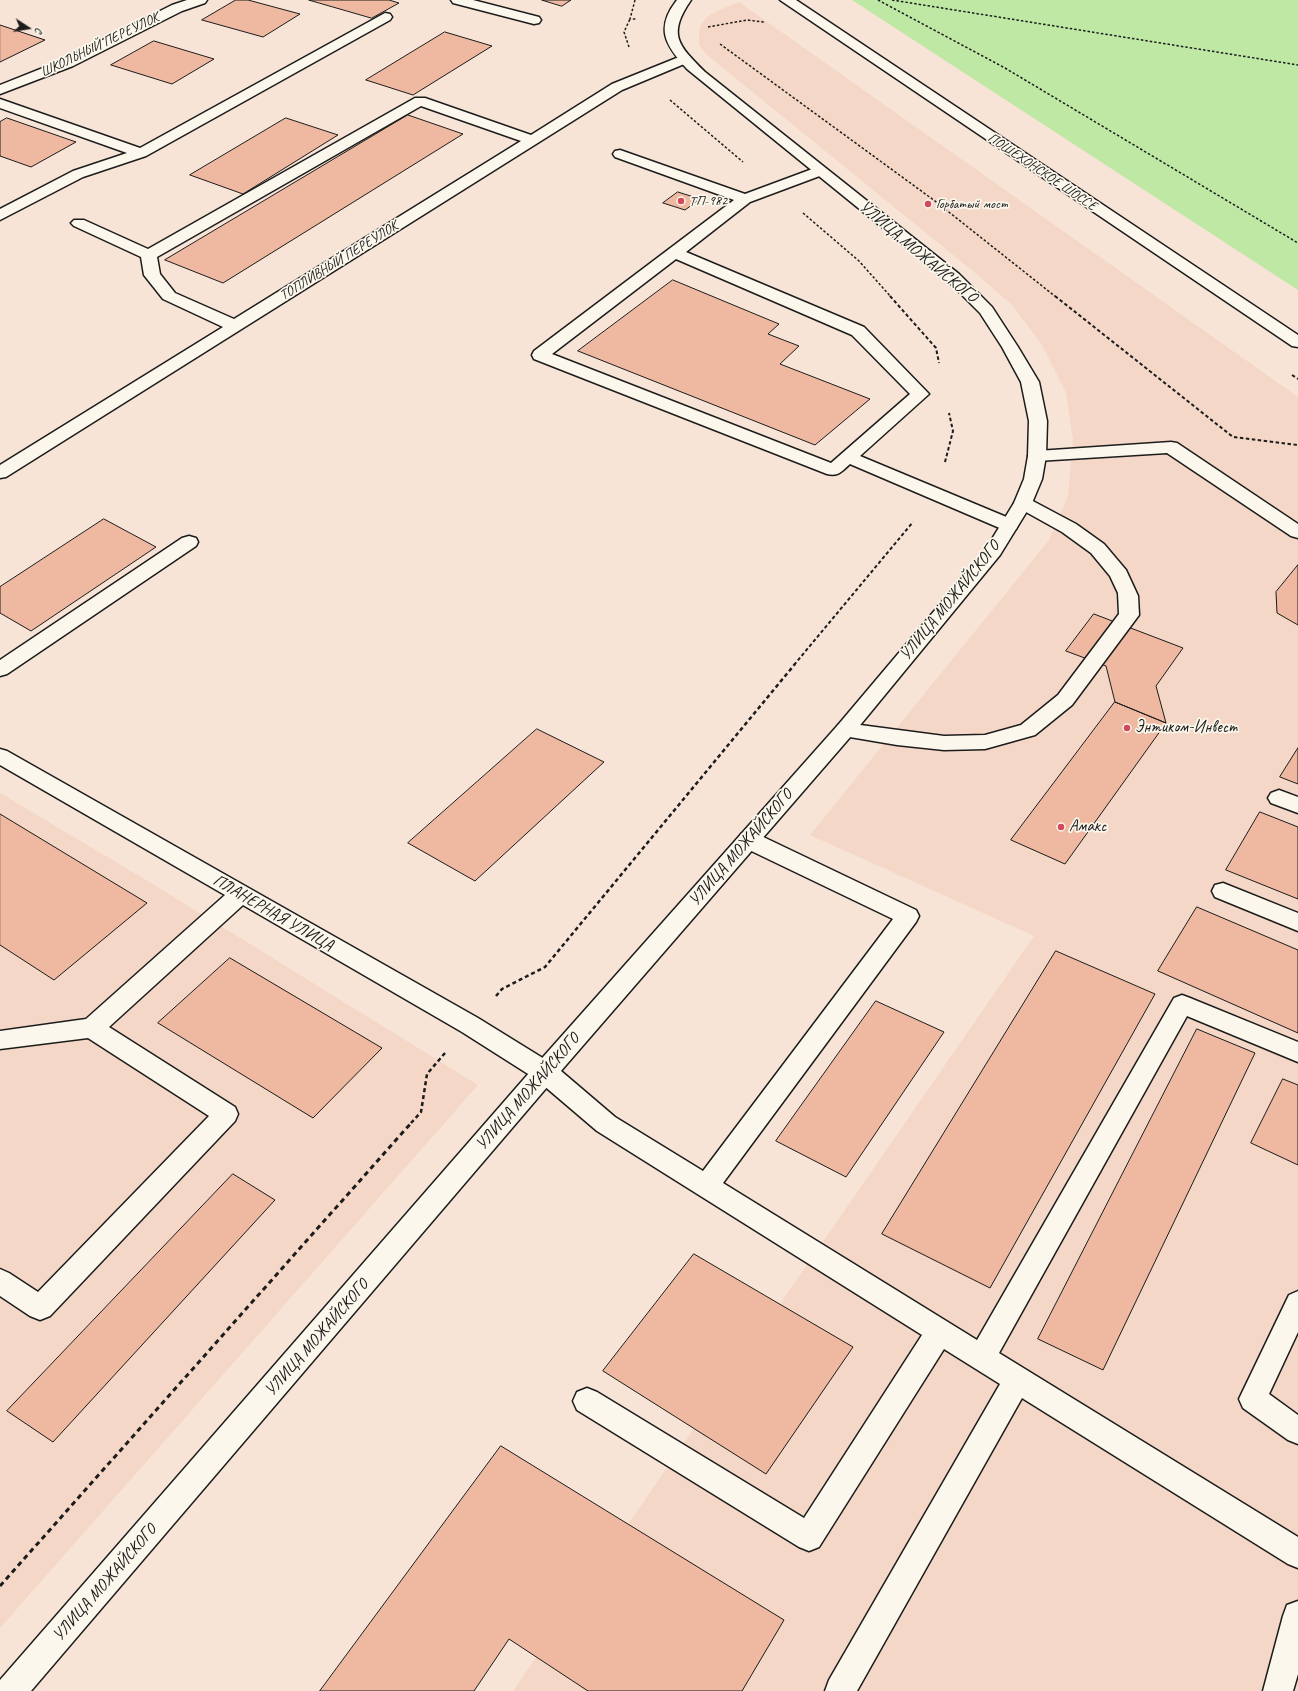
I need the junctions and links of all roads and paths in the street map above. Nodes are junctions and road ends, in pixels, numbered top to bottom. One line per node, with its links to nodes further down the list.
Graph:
1 (200, 0): 16 (main road, ШКОЛЬНЫЙ ПЕРЕУЛОК)
2 (458, 0): 9 (main road)
3 (684, 0): 13 (main road, УЛИЦА МОЖАЙСКОГО)
4 (787, 0): 30 (main road, ПОШЕХОНСКОЕ ШОССЕ)
5 (878, 0): 26 (path)
6 (892, 0): 14 (path)
7 (385, 17): 19 (main road)
8 (630, 18): 15 (path)
9 (534, 20)
10 (709, 27): 11 (path)
11 (707, 32)
12 (715, 41): 33 (path)
13 (684, 59): 15 (main road, ТОПЛИВНЫЙ ПЕРЕУЛОК); 21 (main road, УЛИЦА МОЖАЙСКОГО)
14 (1298, 65)
15 (646, 75): 18 (main road, ТОПЛИВНЫЙ ПЕРЕУЛОК); 22 (path)
16 (0, 90)
17 (0, 103): 19 (main road)
18 (532, 140): 28 (main road); 29 (main road, ТОПЛИВНЫЙ ПЕРЕУЛОК)
19 (141, 153): 24 (main road)
20 (620, 154): 23 (main road)
21 (820, 171): 22 (main road); 34 (main road, УЛИЦА МОЖАЙСКОГО)
22 (774, 188): 23 (main road); 31 (path)
23 (745, 199): 27 (main road)
24 (0, 215)
25 (79, 223): 28 (main road)
26 (1298, 243)
27 (675, 253): 35 (main road); 35 (main road)
28 (149, 255): 29 (main road)
29 (235, 326): 36 (main road, ТОПЛИВНЫЙ ПЕРЕУЛОК)
30 (1298, 342)
31 (940, 370)
32 (948, 408): 37 (path)
33 (1298, 445)
34 (1037, 456): 38 (main road, УЛИЦА МОЖАЙСКОГО); 40 (main road)
35 (848, 457): 37 (main road)
36 (0, 473)
37 (936, 494): 39 (main road); 49 (path)
38 (1023, 503): 39 (main road, УЛИЦА МОЖАЙСКОГО); 43 (main road)
39 (1009, 525): 43 (main road, УЛИЦА МОЖАЙСКОГО)
40 (1298, 532)
41 (189, 542): 42 (main road)
42 (0, 669)
43 (845, 730): 45 (main road, УЛИЦА МОЖАЙСКОГО)
44 (0, 756): 47 (main road, ПЛАНЕРНАЯ УЛИЦА)
45 (749, 840): 53 (main road, УЛИЦА МОЖАЙСКОГО); 54 (main road)
46 (1223, 891): 48 (main road)
47 (241, 894): 49 (main road, ПЛАНЕРНАЯ УЛИЦА); 50 (main road)
48 (1298, 922)
49 (470, 1025): 53 (main road, ПЛАНЕРНАЯ УЛИЦА); 63 (path)
50 (92, 1028): 51 (main road); 55 (main road)
51 (0, 1040)
52 (1298, 1052): 58 (main road)
53 (545, 1072): 54 (main road, ПЛАНЕРНАЯ УЛИЦА); 65 (main road, УЛИЦА МОЖАЙСКОГО)
54 (706, 1186): 57 (main road, ПЛАНЕРНАЯ УЛИЦА)
55 (0, 1281)
56 (1298, 1303): 61 (main road)
57 (940, 1331): 58 (main road, ПЛАНЕРНАЯ УЛИЦА); 60 (main road)
58 (982, 1357): 59 (main road, ПЛАНЕРНАЯ УЛИЦА)
59 (1018, 1380): 62 (main road, ПЛАНЕРНАЯ УЛИЦА); 66 (main road)
60 (587, 1401)
61 (1298, 1431)
62 (1298, 1554)
63 (0, 1586)
64 (1298, 1616): 67 (main road)
65 (11, 1691)
66 (840, 1691)
67 (1278, 1691)

